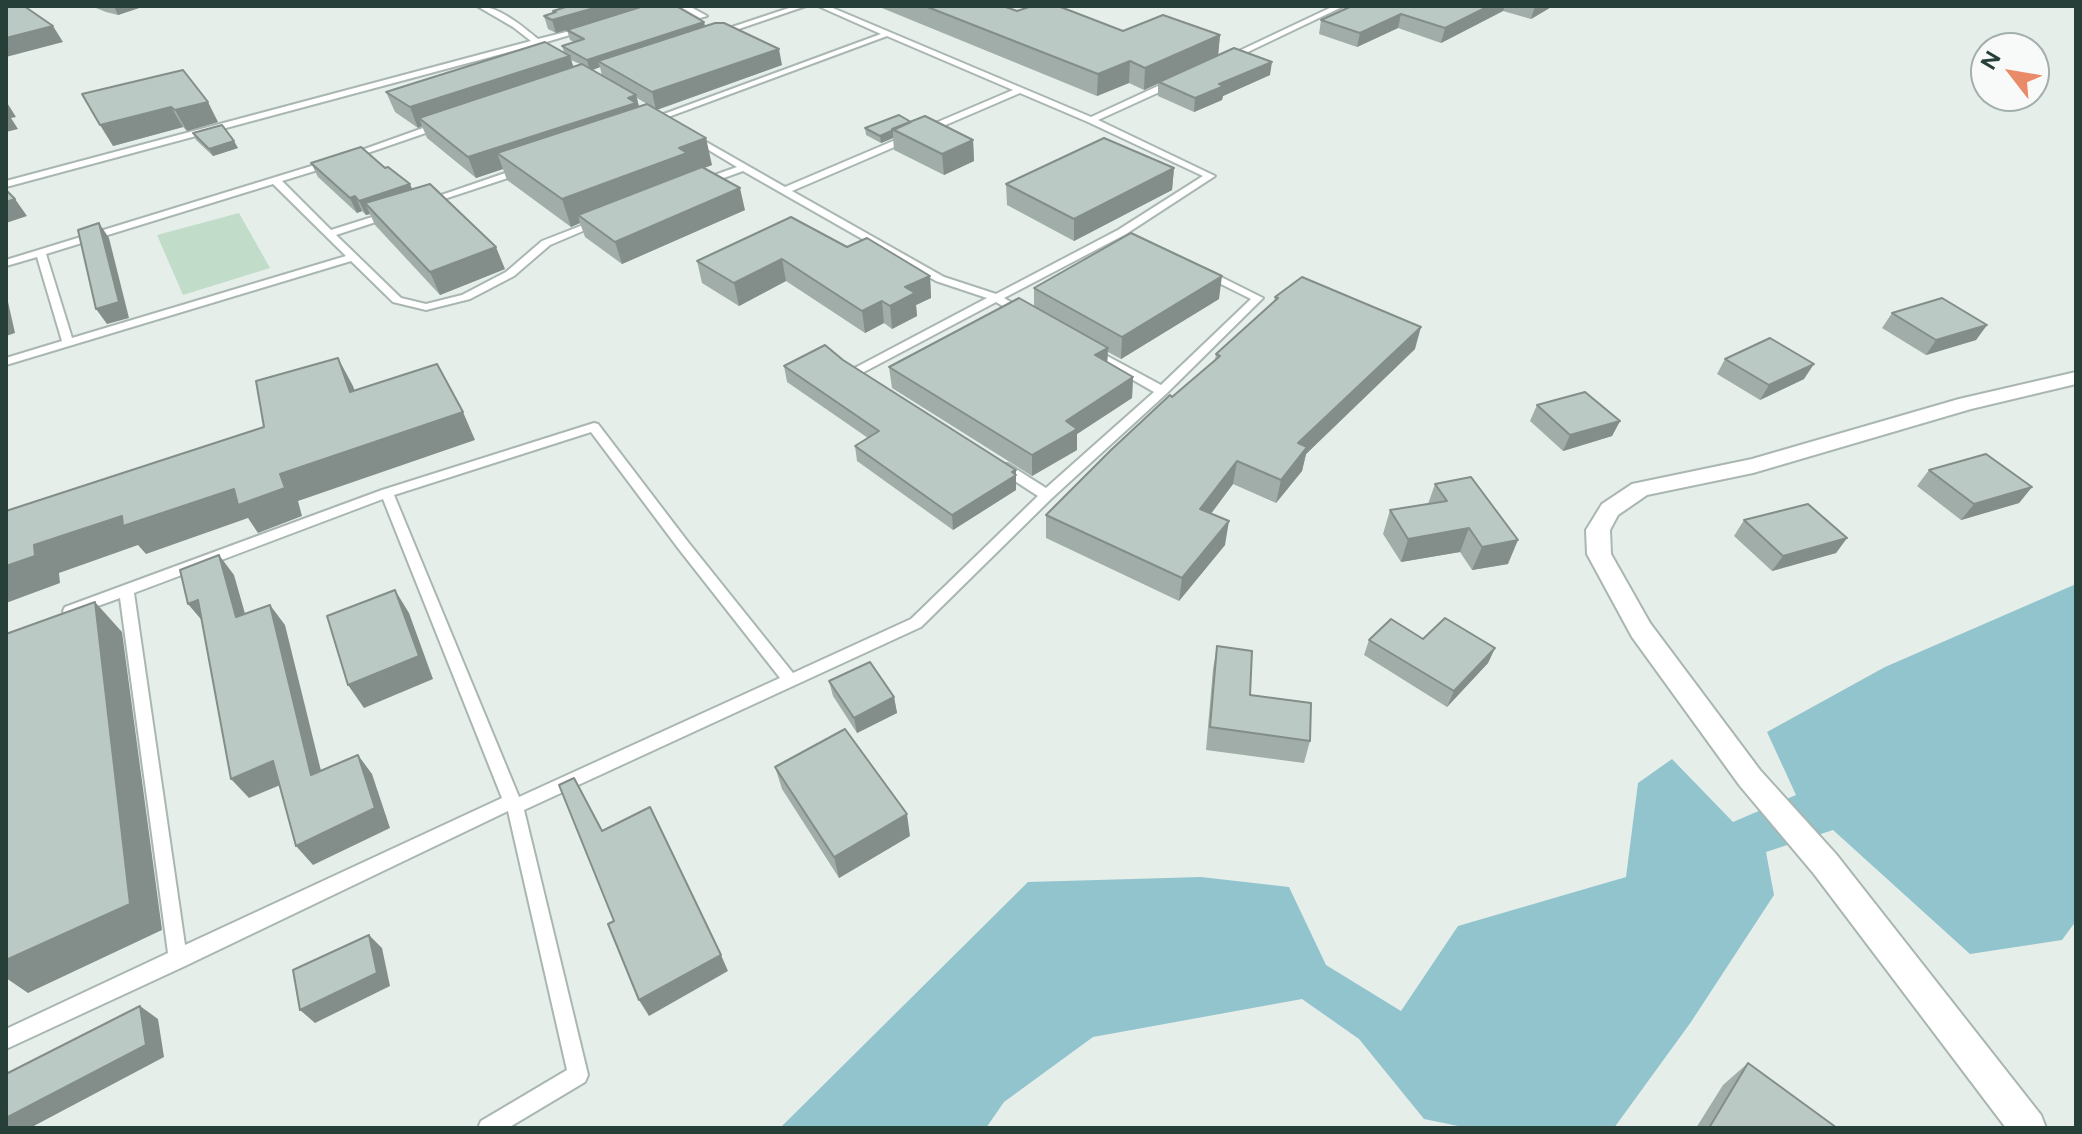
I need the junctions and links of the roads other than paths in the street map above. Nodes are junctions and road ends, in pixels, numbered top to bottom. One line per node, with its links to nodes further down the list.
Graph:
1 (481, 6): 10 (lane)
2 (683, 6): 6 (lane)
3 (802, 6): 9 (lane)
4 (822, 6): 8 (lane)
5 (1340, 6): 12 (lane)
6 (703, 16)
7 (592, 28): 10 (lane)
8 (887, 34): 14 (lane); 18 (lane)
9 (702, 38)
10 (536, 45): 11 (lane); 22 (lane)
11 (562, 60)
12 (1216, 63)
13 (1188, 76): 16 (lane)
14 (1019, 90): 16 (lane); 24 (lane)
15 (645, 111): 18 (lane)
16 (1091, 120): 33 (lane)
17 (454, 121): 21 (lane)
18 (657, 122): 20 (lane)
19 (538, 165): 25 (lane)
20 (742, 168): 23 (lane); 24 (lane)
21 (276, 181): 28 (lane); 29 (lane)
22 (6, 184)
23 (686, 189)
24 (784, 191): 33 (lane)
25 (419, 205)
26 (404, 210): 28 (lane)
27 (616, 216): 30 (lane)
28 (329, 234): 30 (lane)
29 (41, 253): 31 (lane); 35 (lane)
30 (353, 257): 35 (lane)
31 (6, 263)
32 (1190, 265): 40 (lane)
33 (997, 298): 34 (lane); 39 (lane)
34 (1038, 322)
35 (68, 343): 37 (lane)
36 (1079, 345): 40 (lane)
37 (6, 362)
38 (2076, 378): 51 (street)
39 (879, 389)
40 (1162, 391): 43 (lane)
41 (995, 462): 43 (lane)
42 (387, 493): 44 (lane); 46 (lane); 47 (lane)
43 (1047, 495): 46 (lane)
44 (126, 590): 45 (lane); 48 (lane)
45 (59, 615)
46 (789, 679): 47 (lane)
47 (513, 803): 48 (lane); 50 (lane)
48 (178, 960): 49 (lane)
49 (6, 1039)
50 (488, 1128)
51 (2028, 1128)

